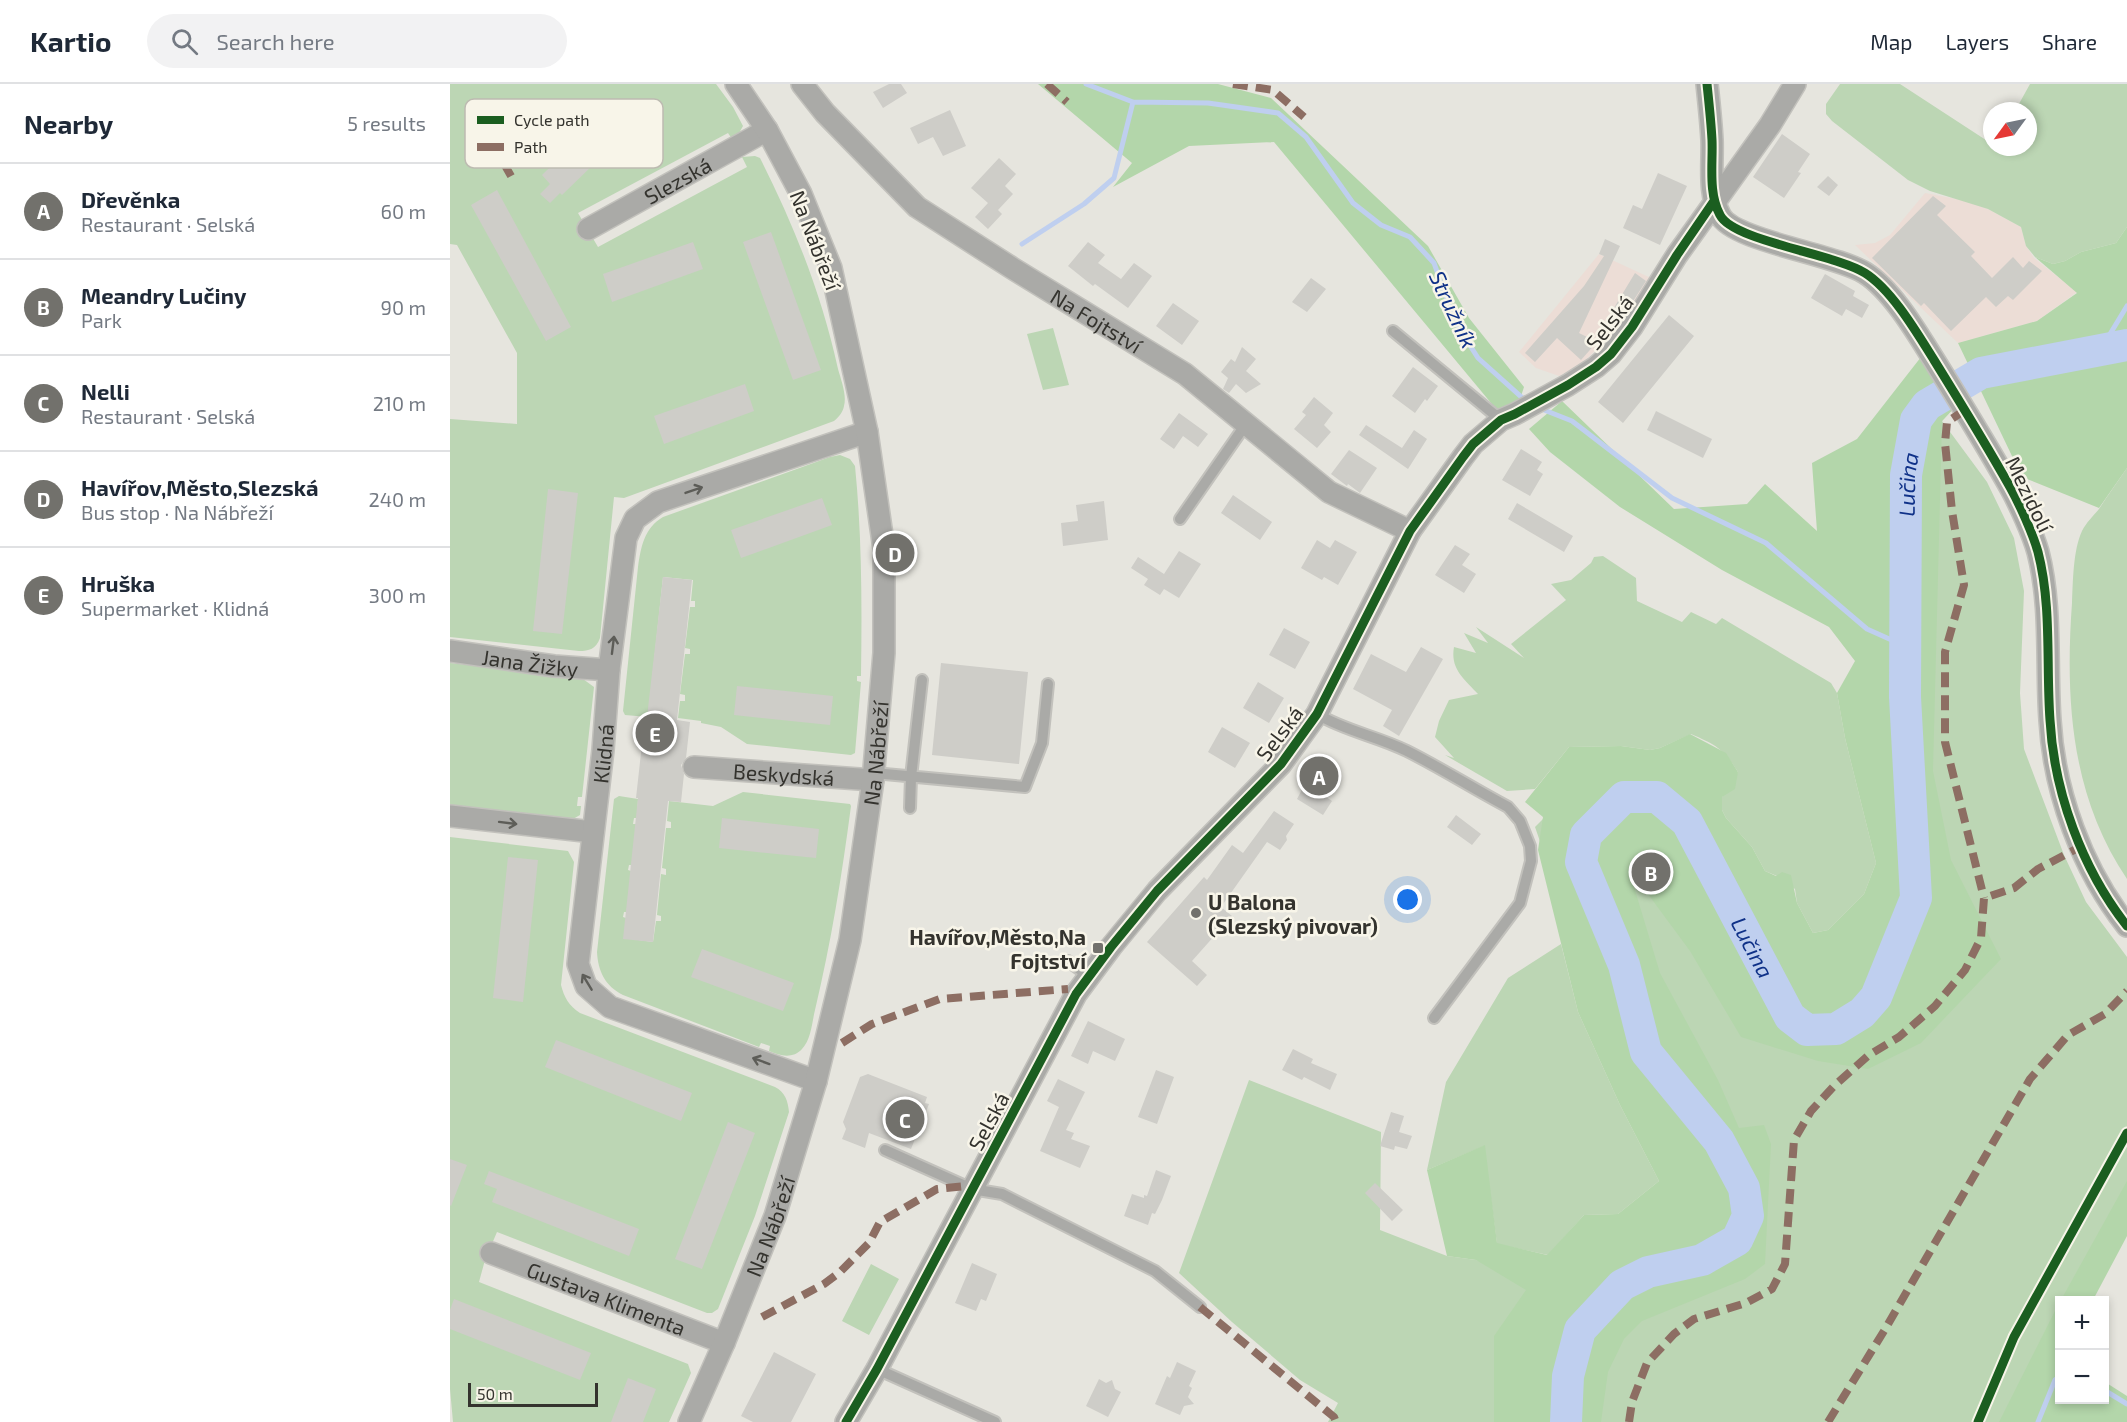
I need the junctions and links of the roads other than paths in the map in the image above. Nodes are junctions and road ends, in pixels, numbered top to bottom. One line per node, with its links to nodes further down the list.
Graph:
1 (736, 84): 5 (street, Na Nábřeží)
2 (802, 84): 10 (street, Na Fojtství)
3 (1707, 84): 6 (street)
4 (1795, 84): 6 (street, Selská)
5 (767, 130): 7 (street, Slezská); 11 (street, Na Nábřeží)
6 (1714, 201): 9 (street, Selská); 25 (street, Mezidolí)
7 (588, 229)
8 (1393, 331): 9 (lane)
9 (1508, 417): 13 (street, Selská)
10 (1246, 424): 12 (lane); 13 (street, Na Fojtství)
11 (867, 432): 15 (street, Klidná, one-way to 11); 20 (street, Na Nábřeží)
12 (1180, 519)
13 (1410, 531): 18 (street, Selská)
14 (450, 651): 15 (street, Jana Žižky)
15 (609, 670): 24 (street, Klidná)
16 (922, 680): 21 (lane)
17 (1048, 684): 21 (lane)
18 (1317, 714): 27 (street, Selská); 28 (lane)
19 (694, 767): 20 (street, Beskydská)
20 (874, 777): 21 (lane); 29 (street, Na Nábřeží)
21 (911, 777): 22 (lane)
22 (910, 808)
23 (450, 816): 24 (street, one-way to 24)
24 (593, 832): 29 (street, Klidná, one-way to 24)
25 (2127, 926)
26 (1068, 961): 27 (lane)
27 (1089, 976): 31 (street, Selská)
28 (1434, 1018)
29 (816, 1081): 34 (street, Na Nábřeží)
30 (885, 1150): 31 (lane)
31 (972, 1189): 33 (lane); 35 (street, Selská)
32 (490, 1253): 34 (street, Gustava Klimenta)
33 (1200, 1307)
34 (724, 1343): 36 (street, Na Nábřeží)
35 (877, 1369): 37 (street, Selská); 38 (lane)
36 (689, 1422)
37 (846, 1422)
38 (995, 1422)

